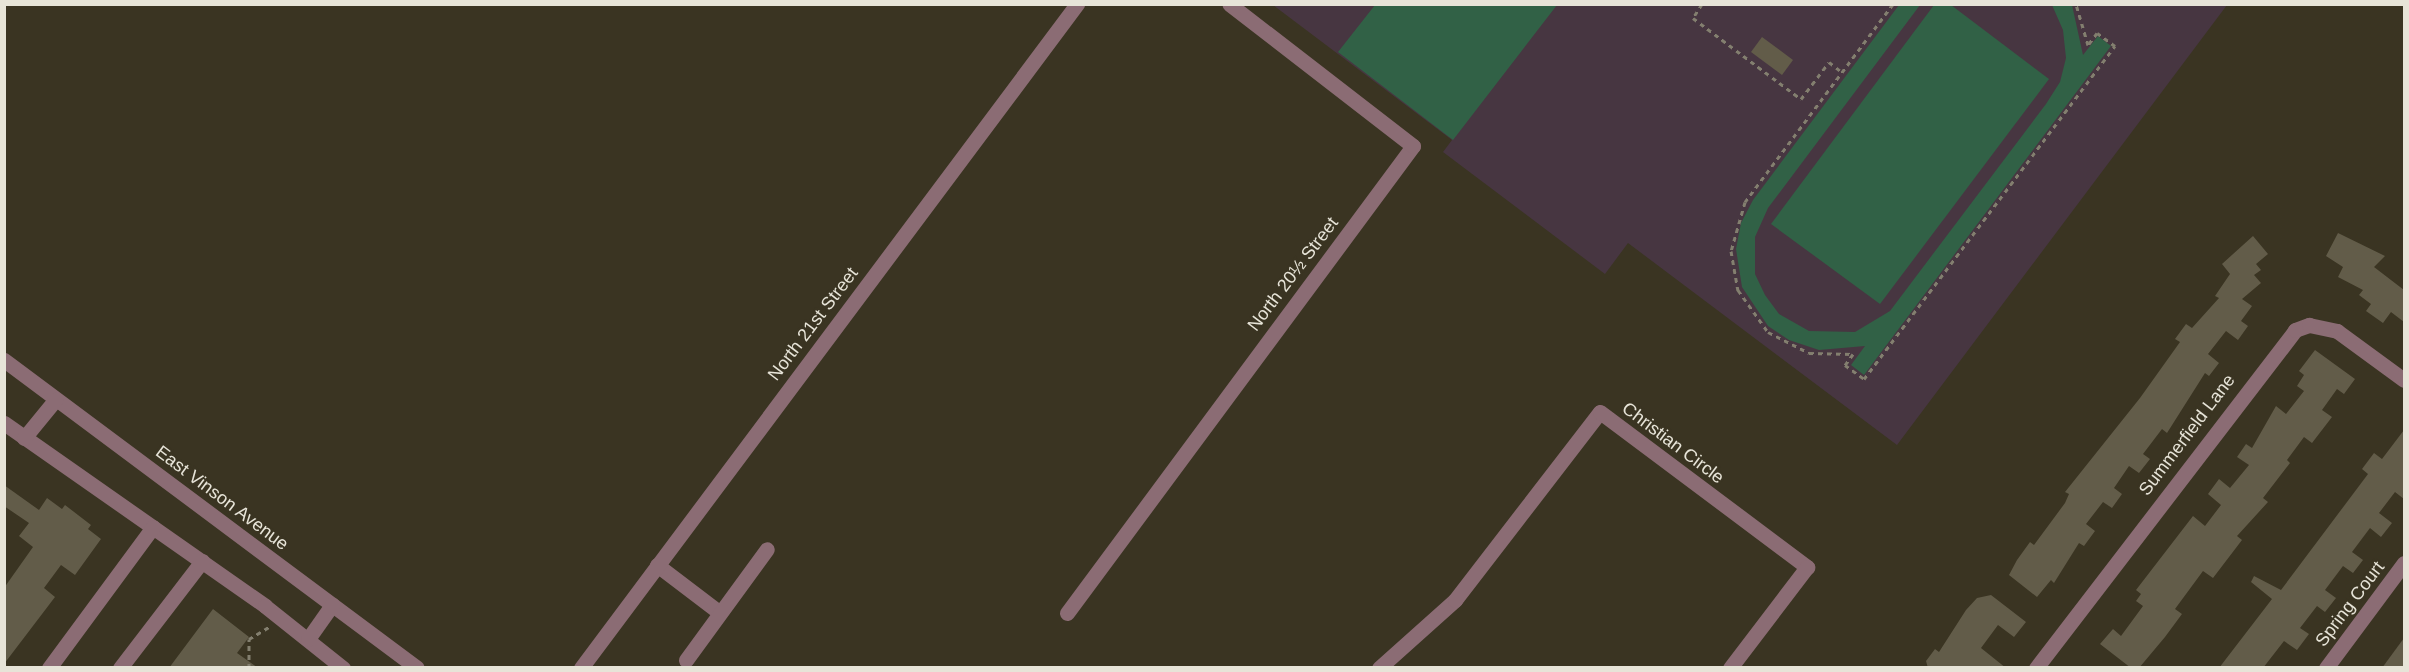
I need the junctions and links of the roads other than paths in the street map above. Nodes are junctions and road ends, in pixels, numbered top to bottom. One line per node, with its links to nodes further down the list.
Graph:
1 (1077, 4): 12 (street, North 21st Street)
2 (1229, 4): 15 (street, North 20½ Street)
3 (4, 360): 5 (street, East Vinson Avenue)
4 (2404, 380): 25 (street, Summerfield Lane)
5 (56, 399): 7 (street); 13 (street, East Vinson Avenue)
6 (4, 423): 7 (street)
7 (24, 438): 8 (street)
8 (153, 528): 10 (street); 18 (street)
9 (767, 549): 14 (street)
10 (202, 561): 16 (street); 19 (street)
11 (2404, 563): 26 (street, Spring Court)
12 (657, 565): 14 (street); 22 (street, North 21st Street)
13 (333, 605): 16 (street); 21 (street, East Vinson Avenue)
14 (719, 612): 17 (street)
15 (1067, 613)
16 (308, 639): 20 (street)
17 (686, 660)
18 (49, 668)
19 (120, 668)
20 (343, 668)
21 (417, 668)
22 (581, 668)
23 (1379, 668): 24 (street, Christian Circle)
24 (1730, 668)
25 (2036, 668)
26 (2326, 668)

